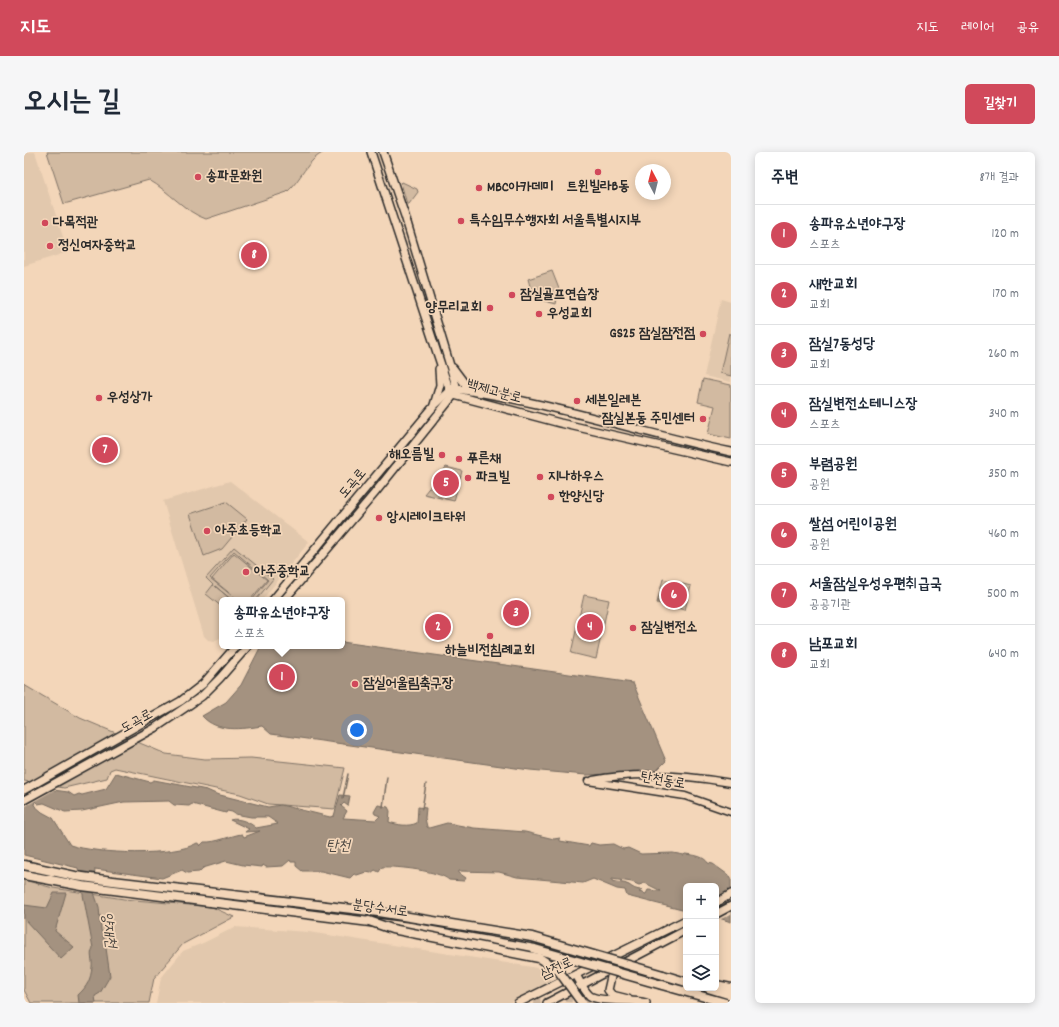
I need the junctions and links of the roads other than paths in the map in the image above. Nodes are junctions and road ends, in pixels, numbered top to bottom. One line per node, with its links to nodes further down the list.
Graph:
1 (371, 152): 3 (main road, 백제고분로)
2 (383, 152): 4 (main road, 백제고분로)
3 (438, 355): 5 (main road, 백제고분로); 7 (main road)
4 (451, 364): 5 (main road, 백제고분로); 6 (main road)
5 (454, 391): 6 (main road, 백제고분로); 7 (main road, 도곡로); 9 (main road, 백제고분로); 11 (main road, 도곡로)
6 (484, 393): 8 (main road, 백제고분로)
7 (434, 406): 10 (main road, 도곡로)
8 (731, 452)
9 (731, 462)
10 (275, 597)
11 (288, 597)
12 (233, 649): 15 (main road, 도곡로)
13 (245, 649): 16 (main road, 도곡로)
14 (731, 783): 17 (street, 탄천동로)
15 (24, 790)
16 (24, 800)
17 (731, 812)
18 (24, 865): 30 (highway, 분당수서로, bridge)
19 (24, 875): 24 (highway, 분당수서로)
20 (731, 894): 21 (main road)
21 (719, 901)
22 (731, 906): 23 (main road)
23 (719, 912)
24 (369, 921): 40 (highway, bridge); 44 (highway, 분당수서로, bridge)
25 (683, 922): 28 (main road, 삼전로)
26 (683, 932): 27 (main road, 삼전로)
27 (614, 967): 31 (main road, 삼전로); 37 (main road)
28 (576, 974): 29 (main road, 삼전로); 31 (main road)
29 (568, 978): 33 (main road); 38 (main road, 삼전로)
30 (683, 980)
31 (582, 984): 33 (main road, 삼전로); 37 (main road)
32 (719, 986): 34 (highway)
33 (574, 988): 39 (main road, 삼전로); 41 (main road)
34 (731, 988)
35 (718, 991): 36 (highway)
36 (731, 995)
37 (638, 1001): 42 (main road); 43 (main road)
38 (518, 1003)
39 (547, 1003)
40 (582, 1003)
41 (587, 1003)
42 (630, 1003)
43 (646, 1003)
44 (726, 1003)

